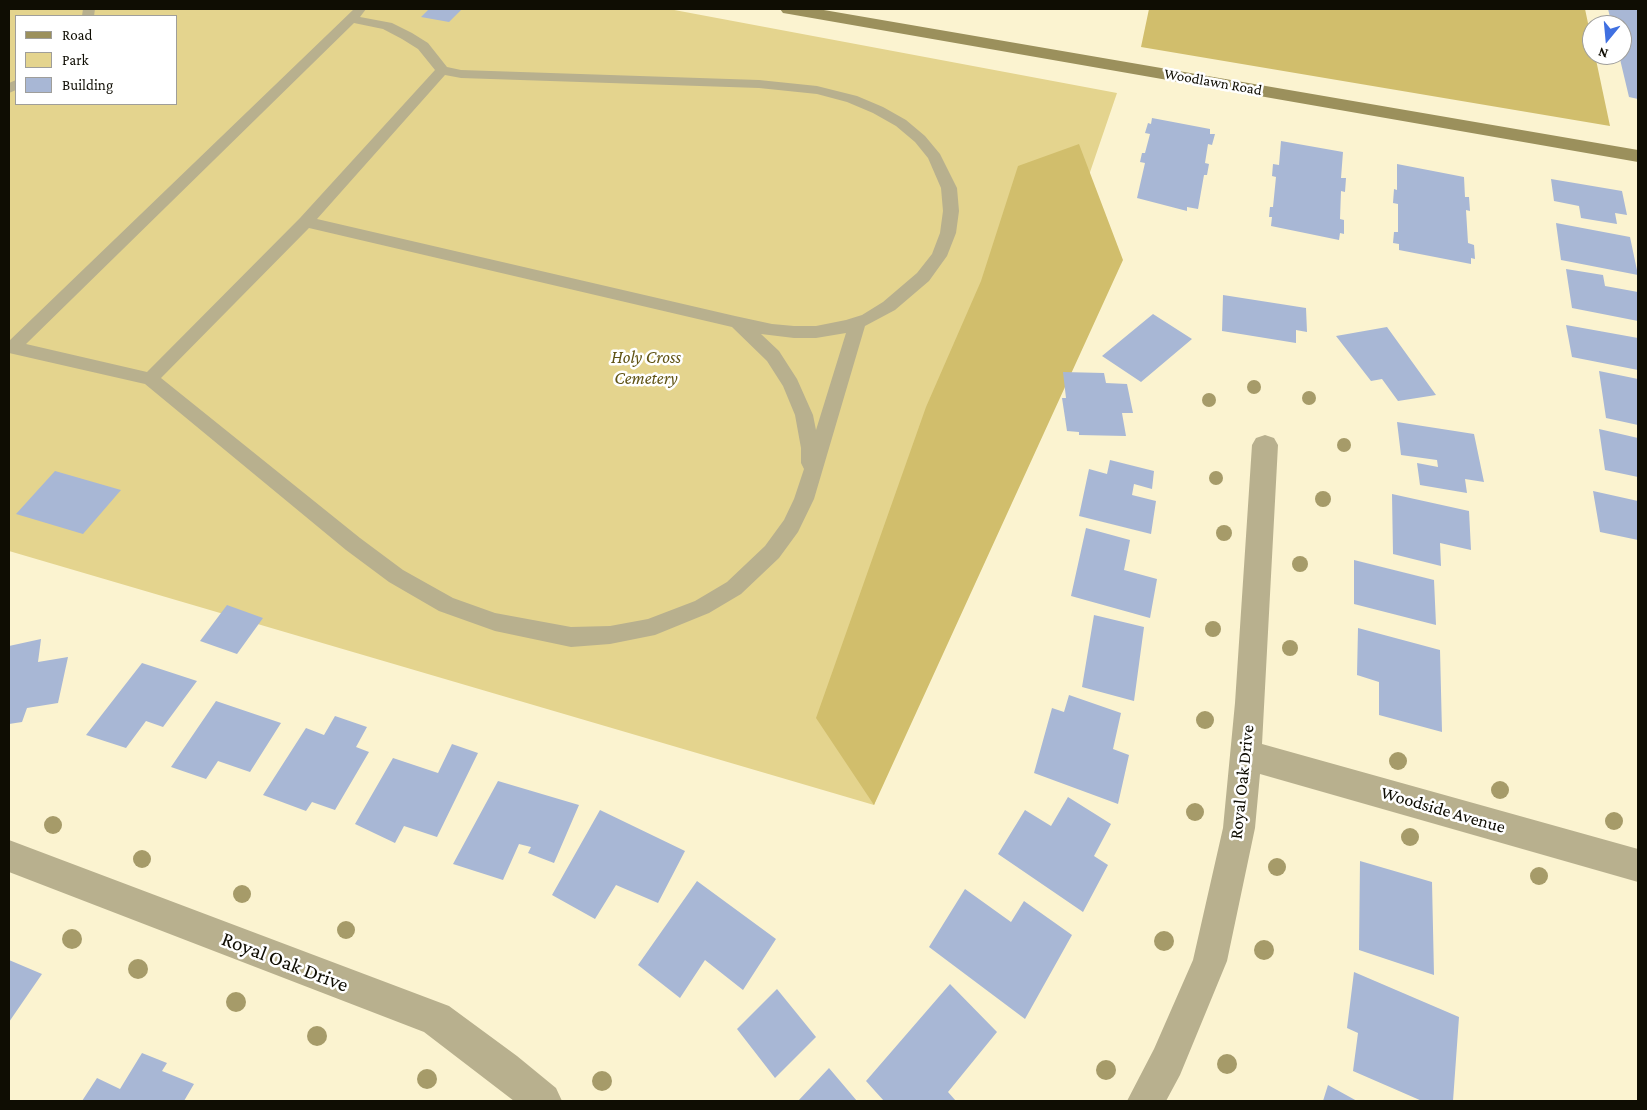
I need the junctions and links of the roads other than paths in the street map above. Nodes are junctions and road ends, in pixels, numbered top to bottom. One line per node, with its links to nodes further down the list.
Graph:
1 (789, 9): 4 (main road, Woodlawn Road)
2 (356, 14): 3 (lane); 8 (lane)
3 (442, 70): 5 (lane); 7 (lane)
4 (1638, 156)
5 (306, 222): 6 (lane); 9 (lane)
6 (735, 322): 7 (lane); 11 (lane)
7 (858, 322): 11 (lane)
8 (11, 347): 9 (lane)
9 (150, 379): 11 (lane)
10 (1266, 445): 12 (street, Royal Oak Drive)
11 (808, 484)
12 (1247, 755): 14 (street, Woodside Avenue); 16 (street, Royal Oak Drive)
13 (9, 856): 15 (street, Royal Oak Drive)
14 (1638, 866)
15 (543, 1101)
16 (1146, 1101)

